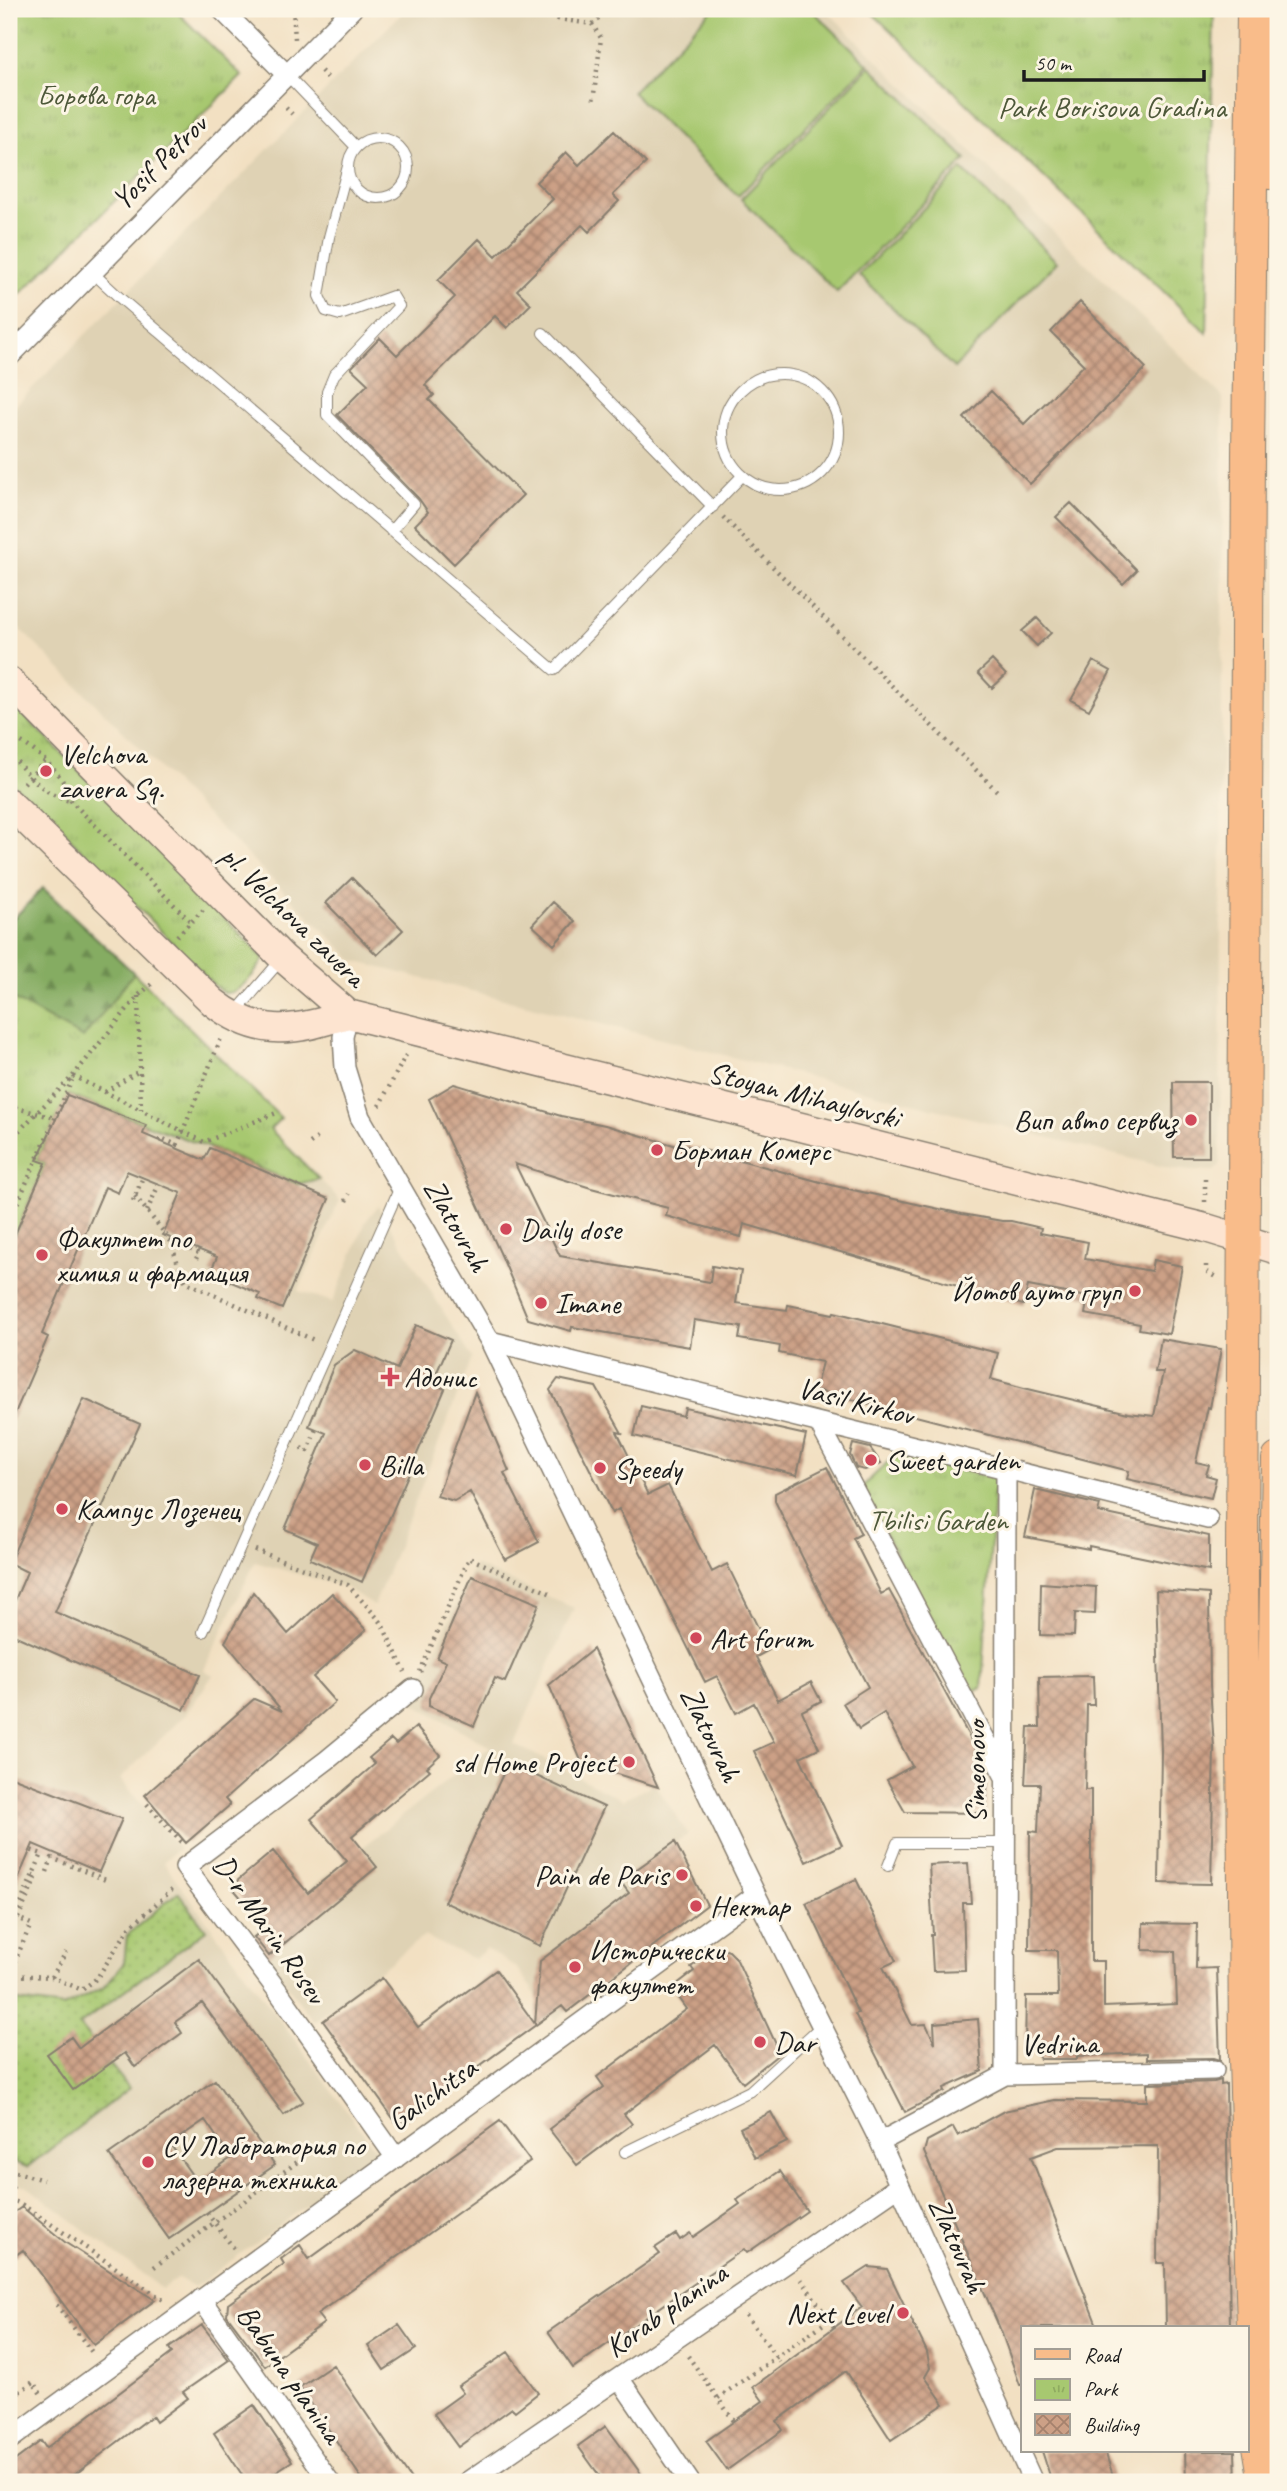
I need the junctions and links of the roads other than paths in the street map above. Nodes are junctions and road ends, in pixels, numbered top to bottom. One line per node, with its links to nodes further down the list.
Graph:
1 (220, 9): 6 (street)
2 (352, 9): 6 (street, Yosif Petrov)
3 (1253, 9): 12 (main road)
4 (1274, 9): 5 (main road)
5 (1278, 72): 12 (main road)
6 (287, 75): 7 (lane); 9 (street, Yosif Petrov)
7 (356, 148): 8 (lane); 8 (lane)
8 (348, 166): 15 (lane)
9 (92, 272): 11 (street, Yosif Petrov); 15 (lane)
10 (543, 333): 14 (lane)
11 (9, 357)
12 (1248, 456): 22 (main road)
13 (743, 477): 13 (lane); 14 (lane)
14 (713, 507): 15 (lane)
15 (391, 531)
16 (9, 681): 18 (street, pl. Velchova zavera)
17 (12, 797): 20 (street, pl. Velchova zavera)
18 (283, 958): 19 (street, pl. Velchova zavera); 20 (lane)
19 (348, 1014): 20 (street, pl. Velchova zavera); 21 (street, Zlatovrah); 22 (street, Stoyan Mihaylovski)
20 (232, 1017)
21 (400, 1186): 24 (street, Zlatovrah); 29 (lane)
22 (1244, 1240): 23 (street, Stoyan Mihaylovski); 50 (main road)
23 (1278, 1250)
24 (490, 1341): 25 (street, Vasil Kirkov); 34 (street, Zlatovrah)
25 (819, 1423): 27 (street, Vasil Kirkov); 31 (street)
26 (1278, 1459): 43 (main road)
27 (1006, 1469): 28 (street, Vasil Kirkov); 31 (street, Simeonovo)
28 (1208, 1519)
29 (203, 1632)
30 (413, 1689): 40 (street, D-r Marin Rusev)
31 (1005, 1778): 32 (street, Simeonovo)
32 (1005, 1843): 33 (lane); 37 (street, Simeonovo)
33 (888, 1866)
34 (755, 1895): 35 (street, Zlatovrah); 40 (street, Galichitsa)
35 (821, 2026): 38 (street, Zlatovrah); 39 (lane)
36 (1214, 2070): 37 (street, Vedrina)
37 (1005, 2075): 38 (street, Vedrina)
38 (880, 2142): 41 (street, Zlatovrah)
39 (625, 2152)
40 (396, 2158): 42 (street, Galichitsa)
41 (899, 2186): 44 (street, Korab planina); 49 (street, Zlatovrah)
42 (201, 2299): 45 (street, Galichitsa); 46 (street, Babuna planina)
43 (1278, 2330)
44 (619, 2378): 47 (street, Korab planina); 48 (street)
45 (9, 2440)
46 (330, 2482)
47 (467, 2482)
48 (690, 2482)
49 (1033, 2482)
50 (1265, 2482)

